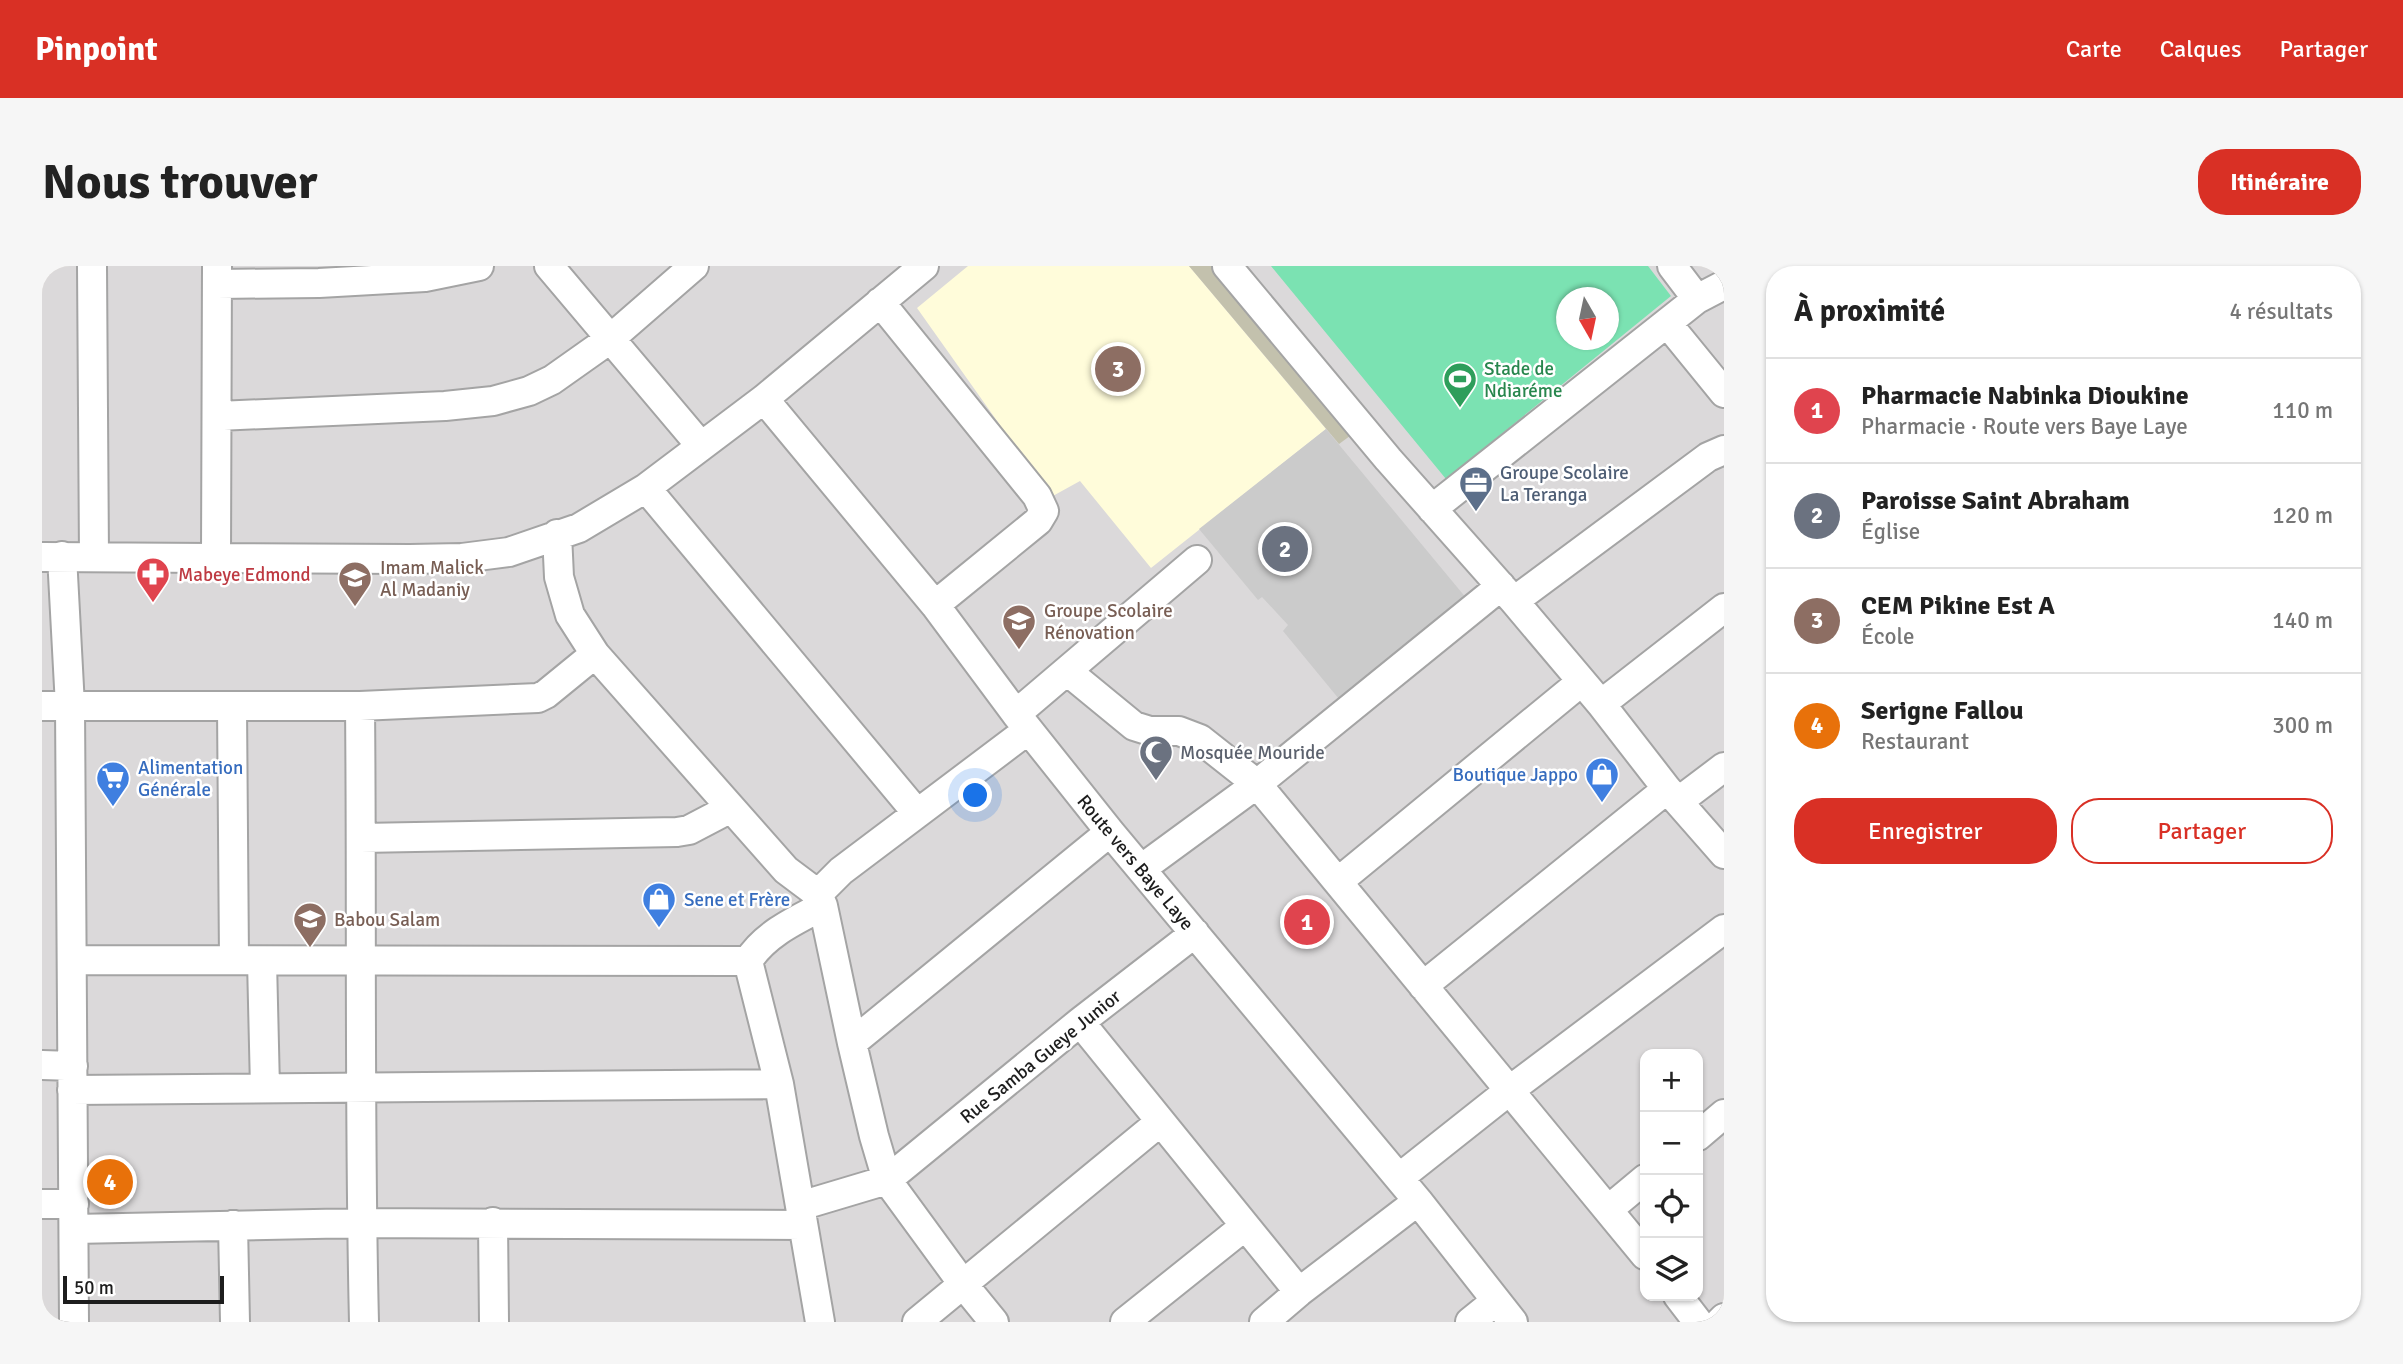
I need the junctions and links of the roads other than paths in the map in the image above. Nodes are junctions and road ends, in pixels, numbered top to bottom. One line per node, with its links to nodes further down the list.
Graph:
1 (92, 266): 22 (street)
2 (479, 266): 8 (street)
3 (549, 266): 13 (street)
4 (694, 266): 13 (street)
5 (925, 266): 9 (street)
6 (1227, 266): 20 (street)
7 (1672, 266): 11 (street)
8 (217, 275): 16 (street)
9 (889, 284): 15 (street); 27 (street)
10 (1724, 285): 11 (street)
11 (1697, 299): 12 (street)
12 (1667, 323): 14 (street); 20 (street)
13 (610, 339): 16 (street); 17 (street)
14 (1724, 393)
15 (764, 398): 17 (street); 27 (street, Route vers Baye Laye)
16 (218, 416): 23 (street)
17 (701, 446): 19 (street)
18 (1724, 450): 26 (street)
19 (646, 488): 21 (street); 42 (street)
20 (1432, 509): 26 (street)
21 (557, 534): 23 (street); 29 (street)
22 (94, 556): 23 (street); 24 (street)
23 (216, 556)
24 (52, 557): 34 (street)
25 (1197, 560): 30 (street)
26 (1508, 594): 31 (street); 39 (street)
27 (935, 605): 37 (street, Route vers Baye Laye)
28 (1724, 608): 32 (street)
29 (594, 654): 35 (street); 41 (street)
30 (1067, 671): 37 (street); 39 (street)
31 (1581, 682): 32 (street); 47 (street)
32 (1601, 704): 40 (street)
33 (42, 706): 34 (street)
34 (70, 706): 36 (street); 51 (street)
35 (360, 706): 36 (street); 44 (street)
36 (232, 707): 52 (street)
37 (1022, 722): 42 (street); 43 (street, Route vers Baye Laye)
38 (1724, 767): 40 (street)
39 (1257, 783): 46 (street); 47 (street)
40 (1673, 795): 45 (street); 55 (street)
41 (732, 808): 44 (street); 48 (street)
42 (917, 813): 48 (street)
43 (1110, 832): 46 (street, Route vers Baye Laye); 57 (street)
44 (361, 838): 53 (street)
45 (1724, 854)
46 (1141, 869): 50 (street, Route vers Baye Laye)
47 (1339, 881): 55 (street)
48 (821, 900): 54 (street); 57 (street)
49 (1724, 929): 63 (street)
50 (1195, 933): 56 (street, Rue Samba Gueye Junior); 67 (street, Route vers Baye Laye)
51 (73, 960): 52 (street); 59 (street)
52 (248, 960): 53 (street); 62 (street)
53 (362, 961): 54 (street); 61 (street)
54 (748, 961): 60 (street)
55 (1423, 986): 63 (street)
56 (1080, 1022): 65 (street); 68 (street, Rue Samba Gueye Junior)
57 (852, 1043): 68 (street)
58 (42, 1065): 59 (street)
59 (73, 1078): 62 (street); 73 (street)
60 (779, 1084): 61 (street); 74 (street)
61 (360, 1087): 62 (street); 76 (street)
62 (265, 1088)
63 (1510, 1090): 67 (street); 72 (street)
64 (1724, 1114): 66 (street)
65 (1160, 1122): 78 (street); 80 (street)
66 (1703, 1132)
67 (1399, 1178): 70 (street, Route vers Baye Laye)
68 (887, 1180): 74 (street); 80 (street)
69 (1640, 1183): 72 (street)
70 (1418, 1201): 81 (street); 83 (street, Route vers Baye Laye)
71 (42, 1204): 73 (street)
72 (1609, 1209): 79 (street)
73 (74, 1216): 77 (street); 86 (street)
74 (801, 1216): 75 (street); 90 (street)
75 (493, 1222): 76 (street); 89 (street)
76 (362, 1223): 77 (street); 88 (street)
77 (233, 1225): 87 (street)
78 (1245, 1226): 81 (street); 84 (street)
79 (1640, 1249)
80 (963, 1283): 91 (street); 92 (street)
81 (1299, 1292): 93 (street)
82 (1682, 1301): 95 (street)
83 (1505, 1311): 94 (street)
84 (1140, 1317)
85 (1724, 1318): 96 (street)
86 (74, 1322)
87 (235, 1322)
88 (364, 1322)
89 (494, 1322)
90 (820, 1322)
91 (917, 1322)
92 (994, 1322)
93 (1264, 1322)
94 (1470, 1322)
95 (1698, 1322)
96 (1720, 1322)

